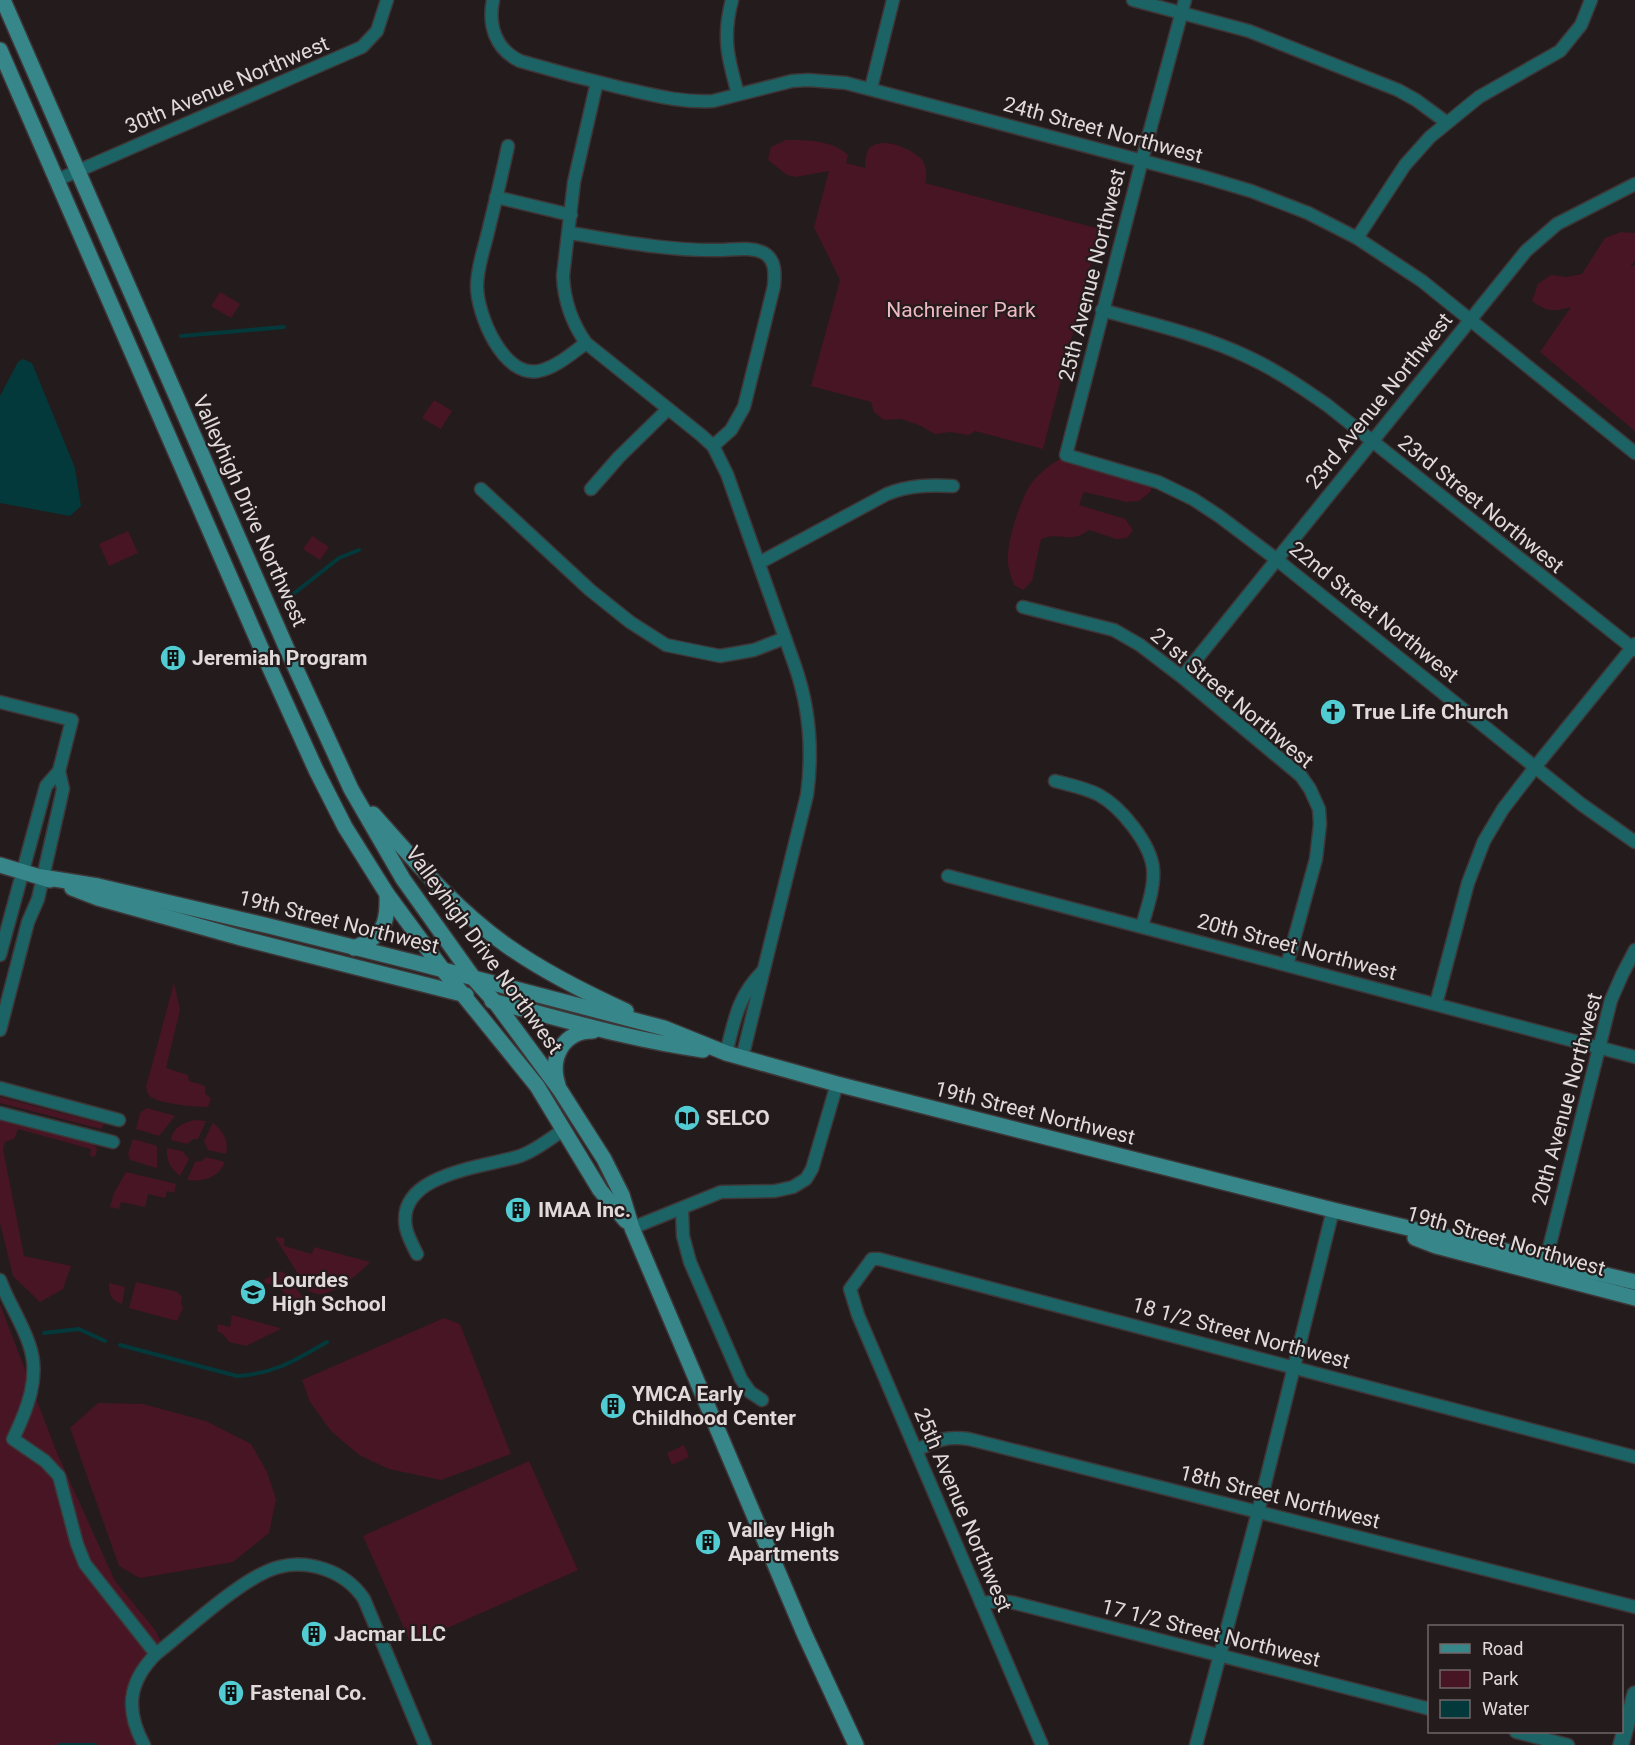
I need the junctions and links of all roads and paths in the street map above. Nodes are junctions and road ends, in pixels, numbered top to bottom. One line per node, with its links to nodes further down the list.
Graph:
1 (3, 0): 16 (main road, Valleyhigh Drive Northwest)
2 (387, 0): 16 (street, 30th Avenue Northwest)
3 (494, 0): 10 (street, 24th Street Northwest)
4 (732, 0): 12 (street)
5 (893, 0): 11 (street)
6 (1133, 0): 8 (street)
7 (1591, 0): 13 (street)
8 (1184, 6): 13 (street); 15 (street, 25th Avenue Northwest)
9 (0, 50): 17 (main road, Valleyhigh Drive Northwest)
10 (597, 82): 12 (street, 24th Street Northwest); 20 (street)
11 (870, 88): 12 (street, 24th Street Northwest); 15 (street, 24th Street Northwest)
12 (738, 94)
13 (1446, 122): 22 (street)
14 (508, 146): 19 (street)
15 (1142, 160): 22 (street, 24th Street Northwest); 23 (street, 25th Avenue Northwest)
16 (77, 171): 17 (street, 30th Avenue Northwest); 44 (main road, Valleyhigh Drive Northwest)
17 (57, 180): 50 (main road, Valleyhigh Drive Northwest)
18 (1635, 184): 24 (street, 23rd Avenue Northwest)
19 (496, 196): 20 (street); 25 (street)
20 (571, 215): 21 (street)
21 (570, 233): 25 (street); 28 (street)
22 (1358, 238): 24 (street, 24th Street Northwest)
23 (1102, 310): 27 (street, 23rd Street Northwest); 30 (street, 25th Avenue Northwest)
24 (1470, 319): 27 (street, 23rd Avenue Northwest); 29 (street, 24th Street Northwest)
25 (586, 343): 26 (street)
26 (668, 409): 28 (street); 33 (street)
27 (1372, 441): 34 (street, 23rd Avenue Northwest); 38 (street, 23rd Street Northwest)
28 (713, 446): 35 (street)
29 (1635, 453)
30 (1066, 455): 34 (street, 22nd Street Northwest)
31 (953, 486): 35 (street)
32 (481, 489): 37 (street)
33 (591, 489)
34 (1276, 559): 39 (street, 23rd Avenue Northwest); 41 (street, 22nd Street Northwest)
35 (759, 563): 37 (street)
36 (1023, 607): 39 (street, 21st Street Northwest)
37 (785, 638): 57 (street)
38 (1634, 647): 41 (street)
39 (1182, 677): 55 (street, 21st Street Northwest)
40 (0, 702): 42 (street)
41 (1536, 766): 45 (street, 22nd Street Northwest); 61 (street)
42 (59, 771): 47 (street); 49 (street)
43 (1055, 781): 51 (street)
44 (351, 789): 58 (main road, Valleyhigh Drive Northwest); 62 (main road)
45 (1635, 842)
46 (0, 865): 47 (main road, 19th Street Northwest)
47 (23, 870): 49 (main road, 19th Street Northwest); 54 (street)
48 (948, 876): 51 (street, 20th Street Northwest)
49 (42, 877): 52 (main road, 19th Street Northwest); 59 (main road, 19th Street Northwest); 63 (street)
50 (387, 894): 52 (main road); 56 (main road, Valleyhigh Drive Northwest)
51 (1142, 926): 55 (street, 20th Street Northwest)
52 (354, 948): 56 (main road, 19th Street Northwest)
53 (1635, 950): 65 (street, 20th Avenue Northwest)
54 (0, 955)
55 (1287, 965): 61 (street, 20th Street Northwest)
56 (443, 970): 58 (main road, 19th Street Northwest); 59 (main road, Valleyhigh Drive Northwest)
57 (763, 971): 66 (street); 68 (street)
58 (475, 980): 60 (main road, Valleyhigh Drive Northwest); 62 (main road, 19th Street Northwest)
59 (464, 994): 60 (main road, 19th Street Northwest); 74 (main road, Valleyhigh Drive Northwest)
60 (495, 1002): 64 (main road, 19th Street Northwest); 71 (main road, Valleyhigh Drive Northwest)
61 (1436, 1004): 65 (street, 20th Street Northwest)
62 (664, 1028): 66 (main road, 19th Street Northwest)
63 (0, 1030)
64 (615, 1034): 66 (main road, 19th Street Northwest); 71 (main road)
65 (1599, 1047): 67 (street, 20th Street Northwest); 80 (street, 20th Avenue Northwest)
66 (726, 1053): 68 (main road, 19th Street Northwest)
67 (1635, 1057)
68 (742, 1058): 69 (main road, 19th Street Northwest)
69 (837, 1084): 76 (street); 77 (main road, 19th Street Northwest)
70 (0, 1088): 73 (street)
71 (561, 1090): 78 (main road, Valleyhigh Drive Northwest)
72 (0, 1113): 75 (street)
73 (119, 1120)
74 (563, 1130): 78 (main road, Valleyhigh Drive Northwest); 79 (street)
75 (114, 1142)
76 (682, 1209): 78 (street); 86 (street)
77 (1333, 1210): 80 (main road, 19th Street Northwest); 85 (street)
78 (632, 1228): 99 (main road, Valleyhigh Drive Northwest)
79 (417, 1254)
80 (1544, 1268): 82 (main road, 19th Street Northwest); 84 (main road, 19th Street Northwest)
81 (0, 1280): 92 (street)
82 (1635, 1282)
83 (850, 1288): 85 (street, 18 1/2 Street Northwest); 87 (street, 25th Avenue Northwest)
84 (1635, 1298)
85 (1293, 1367): 88 (street, 18 1/2 Street Northwest); 89 (street)
86 (762, 1400)
87 (917, 1450): 89 (street, 18th Street Northwest); 90 (street, 25th Avenue Northwest)
88 (1635, 1457)
89 (1258, 1512): 91 (street, 18th Street Northwest); 93 (street)
90 (981, 1603): 93 (street, 17 1/2 Street Northwest); 100 (street, 25th Avenue Northwest)
91 (1635, 1607)
92 (156, 1654): 97 (street); 98 (street)
93 (1221, 1655): 95 (street, 17 1/2 Street Northwest); 101 (street)
94 (1635, 1694): 103 (street)
95 (1428, 1708)
96 (1523, 1733): 102 (street)
97 (144, 1745)
98 (425, 1745)
99 (856, 1745)
100 (1042, 1745)
101 (1196, 1745)
102 (1568, 1745)
103 (1621, 1745)

